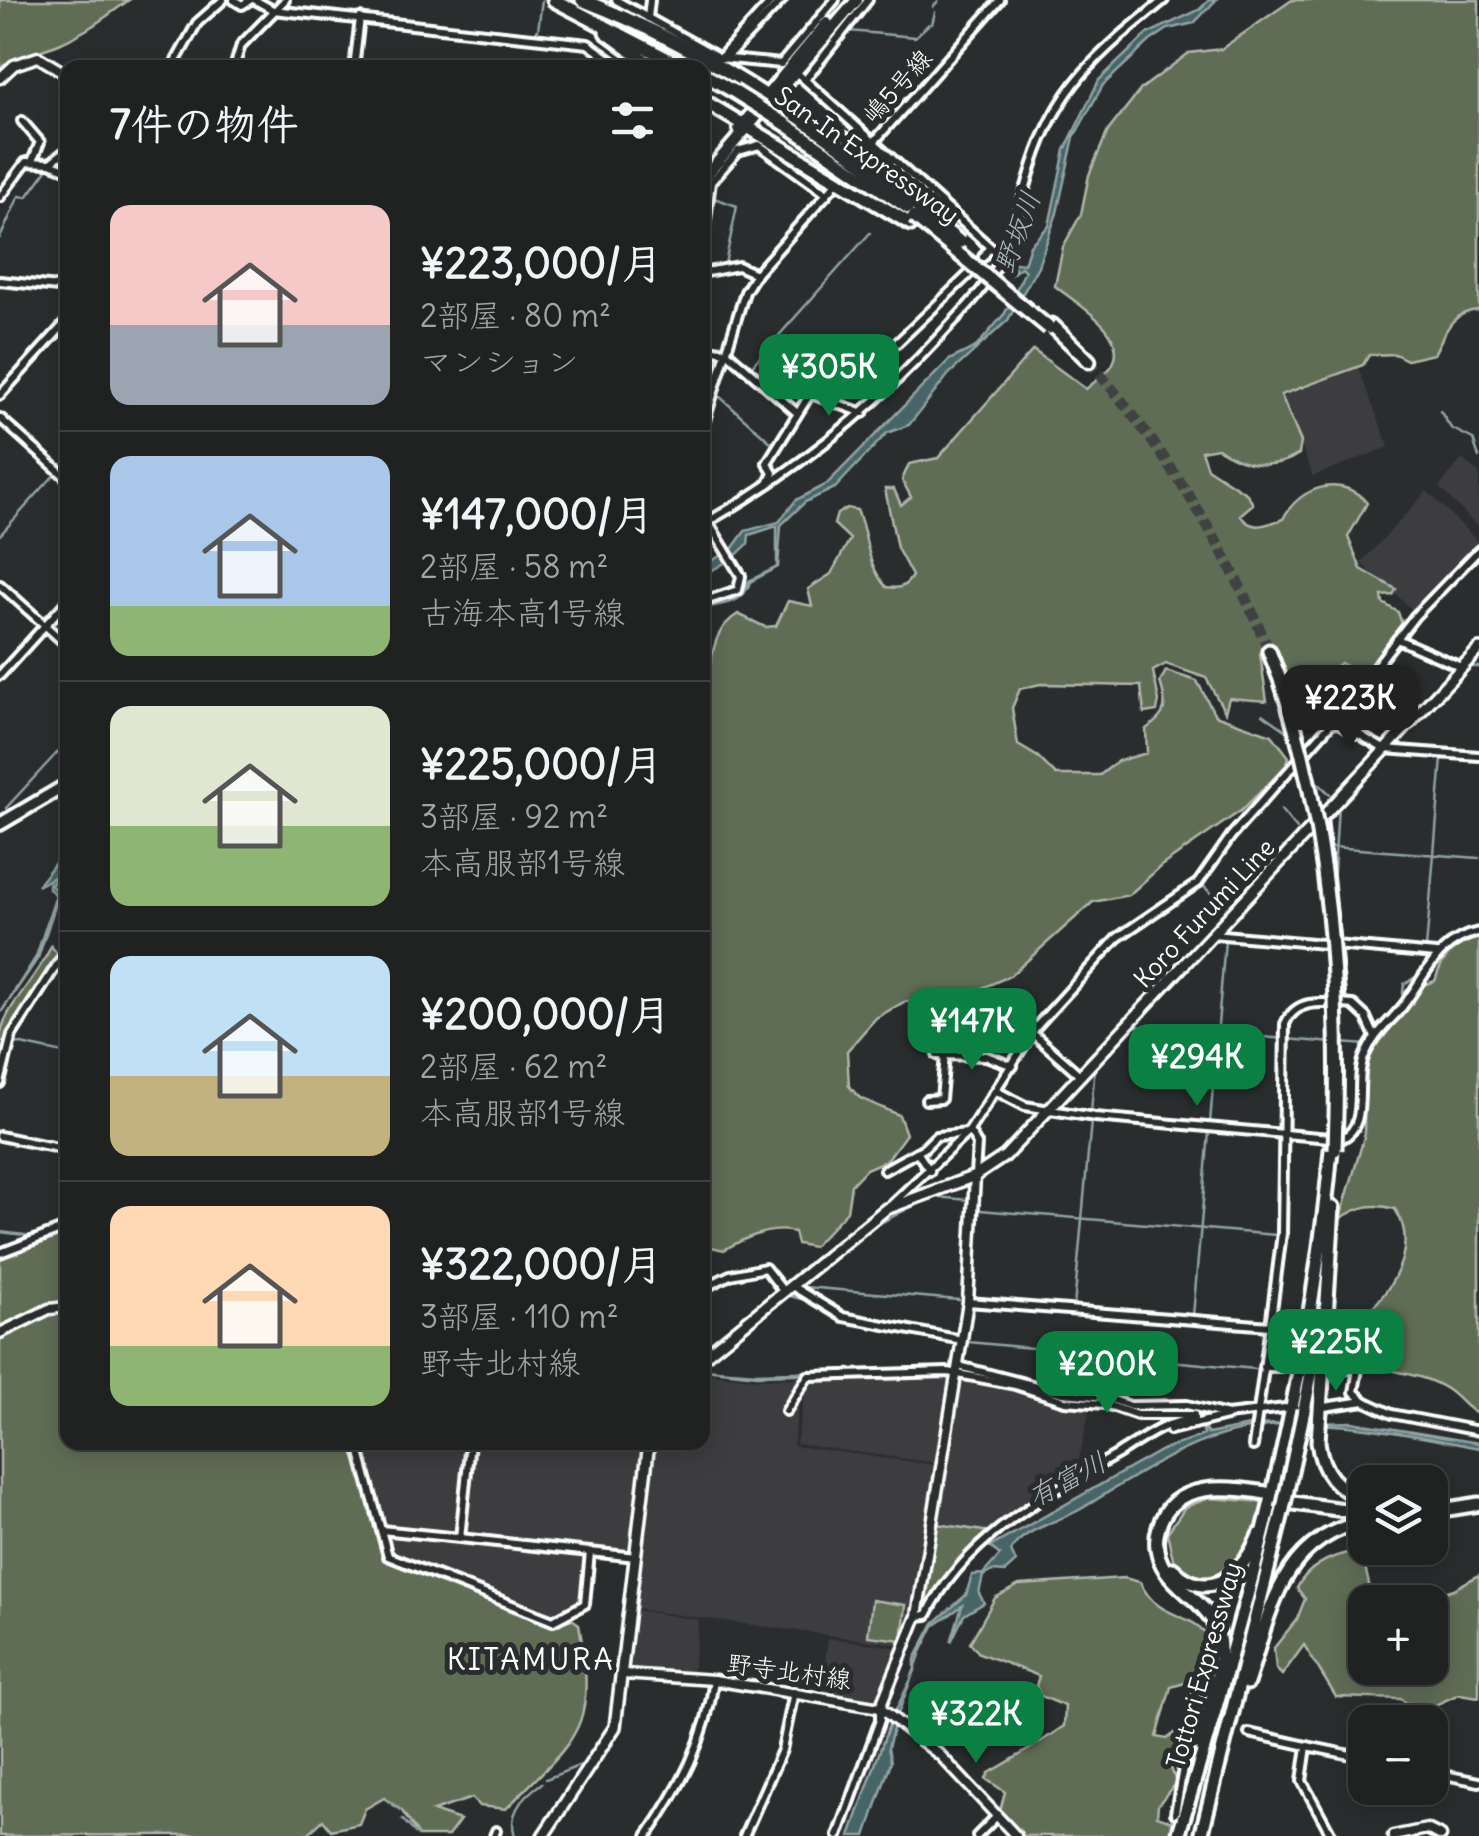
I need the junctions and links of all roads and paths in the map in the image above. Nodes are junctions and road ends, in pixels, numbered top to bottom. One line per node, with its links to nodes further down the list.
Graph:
1 (224, 0): 22 (street)
2 (234, 0): 3 (street)
3 (252, 0): 18 (street)
4 (285, 0): 18 (street)
5 (546, 0): 17 (highway)
6 (582, 0): 29 (highway)
7 (616, 0): 20 (street)
8 (650, 0): 20 (street)
9 (773, 0): 21 (street)
10 (782, 0): 21 (street)
11 (835, 0): 32 (street)
12 (847, 0): 32 (main road)
13 (857, 0): 32 (main road)
14 (868, 0): 32 (street)
15 (1000, 0): 40 (street, 嶋5号線)
16 (1164, 0): 53 (street)
17 (561, 2): 26 (highway); 27 (highway); 28 (highway)
18 (273, 10): 19 (street); 23 (street)
19 (360, 18): 24 (street); 25 (street)
20 (648, 18): 21 (street)
21 (721, 59): 32 (street)
22 (176, 60)
23 (236, 60)
24 (355, 60)
25 (611, 60)
26 (644, 60)
27 (670, 60)
28 (677, 60)
29 (701, 60)
30 (710, 65): 35 (highway)
31 (60, 71): 33 (street)
32 (793, 71): 35 (main road); 40 (street)
33 (0, 78)
34 (710, 80): 38 (highway, San-In Expressway, bridge)
35 (768, 99): 38 (highway); 39 (main road)
36 (710, 105): 39 (highway)
37 (22, 120): 42 (street)
38 (785, 121): 40 (street); 50 (highway, San-In Expressway)
39 (746, 126): 45 (main road); 50 (highway)
40 (868, 148): 51 (street)
41 (60, 155): 43 (street)
42 (33, 159): 43 (street); 49 (street)
43 (50, 163): 44 (street)
44 (60, 167)
45 (710, 171)
46 (710, 173): 48 (street)
47 (833, 186): 48 (street)
48 (827, 194): 56 (street)
49 (0, 197)
50 (916, 217): 62 (highway, bridge)
51 (989, 248): 52 (street); 53 (street)
52 (983, 258)
53 (1002, 258): 67 (street)
54 (972, 270): 63 (street)
55 (710, 271): 56 (street)
56 (756, 274): 61 (street)
57 (0, 281): 58 (street)
58 (60, 287)
59 (60, 329): 64 (street)
60 (710, 349): 61 (street)
61 (727, 352): 65 (street); 66 (street)
62 (1087, 364)
63 (810, 394): 66 (street); 67 (street)
64 (0, 395)
65 (710, 402)
66 (796, 412): 70 (street)
67 (863, 413): 70 (street)
68 (0, 418): 69 (street)
69 (60, 472)
70 (768, 485): 71 (street)
71 (710, 520)
72 (710, 523): 75 (street)
73 (1479, 550): 79 (street)
74 (0, 585): 77 (street)
75 (710, 599)
76 (60, 609): 77 (street)
77 (45, 626): 78 (street); 83 (street)
78 (60, 639)
79 (1397, 639): 82 (street); 84 (street)
80 (1479, 648): 82 (main road, Koro Furumi Line)
81 (1267, 651): 108 (highway, bridge)
82 (1461, 667): 85 (main road, Koro Furumi Line)
83 (0, 675)
84 (1334, 720): 85 (street); 96 (street)
85 (1384, 749): 86 (street); 88 (main road, Koro Furumi Line)
86 (1479, 756)
87 (60, 789): 89 (main road)
88 (1322, 816): 91 (main road, Koro Furumi Line); 92 (street)
89 (0, 824)
90 (1479, 932): 93 (street)
91 (1212, 934): 92 (street); 99 (main road, Koro Furumi Line)
92 (1338, 946): 93 (street); 95 (street)
93 (1437, 954): 97 (street)
94 (60, 960): 100 (street)
95 (1341, 1004): 97 (street); 105 (street)
96 (1032, 1033): 98 (street); 99 (street)
97 (1374, 1037): 105 (street)
98 (1013, 1066): 101 (street); 102 (street)
99 (1080, 1076): 103 (main road, Koro Furumi Line)
100 (0, 1083)
101 (998, 1092): 103 (street); 104 (street)
102 (926, 1100)
103 (1050, 1110): 105 (street); 112 (main road, Koro Furumi Line)
104 (969, 1132): 109 (street); 111 (street); 112 (street)
105 (1286, 1134): 121 (street)
106 (0, 1136): 107 (street)
107 (60, 1148)
108 (1333, 1150): 113 (highway); 132 (highway)
109 (917, 1152): 110 (street); 111 (street)
110 (884, 1170)
111 (930, 1171): 114 (street)
112 (975, 1176): 114 (main road, Koro Furumi Line); 119 (street)
113 (1333, 1183): 130 (highway); 132 (highway)
114 (886, 1209): 118 (main road, Koro Furumi Line)
115 (60, 1230): 116 (street)
116 (0, 1252)
117 (710, 1285): 118 (street)
118 (788, 1289): 123 (street); 124 (main road, Koro Furumi Line)
119 (968, 1302): 121 (street); 123 (street)
120 (60, 1308): 122 (street)
121 (1270, 1326): 125 (street)
122 (0, 1332)
123 (962, 1340): 128 (street)
124 (710, 1352)
125 (1263, 1367): 126 (street); 131 (street)
126 (1282, 1368)
127 (1342, 1368): 129 (street)
128 (958, 1370): 133 (street); 134 (street); 135 (street); 152 (street)
129 (1364, 1401): 130 (street); 136 (street)
130 (1322, 1409): 142 (highway)
131 (1256, 1410): 132 (street); 134 (street); 137 (street)
132 (1294, 1410): 141 (highway); 143 (highway, bridge)
133 (786, 1411)
134 (1227, 1415): 135 (street)
135 (1194, 1422): 152 (street)
136 (1479, 1432)
137 (1253, 1446)
138 (359, 1450): 148 (street)
139 (469, 1450): 149 (street)
140 (647, 1450): 151 (main road)
141 (1277, 1478): 143 (highway); 143 (highway)
142 (1348, 1493)
143 (1274, 1501): 146 (highway); 161 (highway, Tottori Expressway); 172 (highway, Tottori Expressway); 172 (highway)
144 (1479, 1502): 145 (highway)
145 (1448, 1507)
146 (1348, 1512)
147 (1348, 1522): 161 (highway)
148 (381, 1530): 149 (street); 150 (street)
149 (460, 1538): 150 (street)
150 (590, 1552): 151 (street)
151 (636, 1557): 153 (main road)
152 (918, 1616): 157 (street)
153 (623, 1674): 154 (street, 野寺北村線); 166 (main road)
154 (714, 1680): 155 (street, 野寺北村線); 167 (street)
155 (794, 1692): 157 (street, 野寺北村線); 168 (street)
156 (1196, 1696): 164 (street)
157 (883, 1712): 165 (street, 野寺北村線); 169 (street)
158 (1249, 1733): 159 (street)
159 (1307, 1746): 160 (street); 174 (street)
160 (1348, 1754)
161 (1220, 1758): 173 (highway, Tottori Expressway)
162 (1448, 1776): 163 (street)
163 (1479, 1782)
164 (1175, 1813)
165 (998, 1816): 170 (street); 171 (street, 野寺北村線)
166 (542, 1836)
167 (647, 1836)
168 (744, 1836)
169 (838, 1836)
170 (977, 1836)
171 (1016, 1836)
172 (1178, 1836)
173 (1201, 1836)
174 (1332, 1836)
175 (1392, 1836): 176 (street)
176 (1440, 1836)

